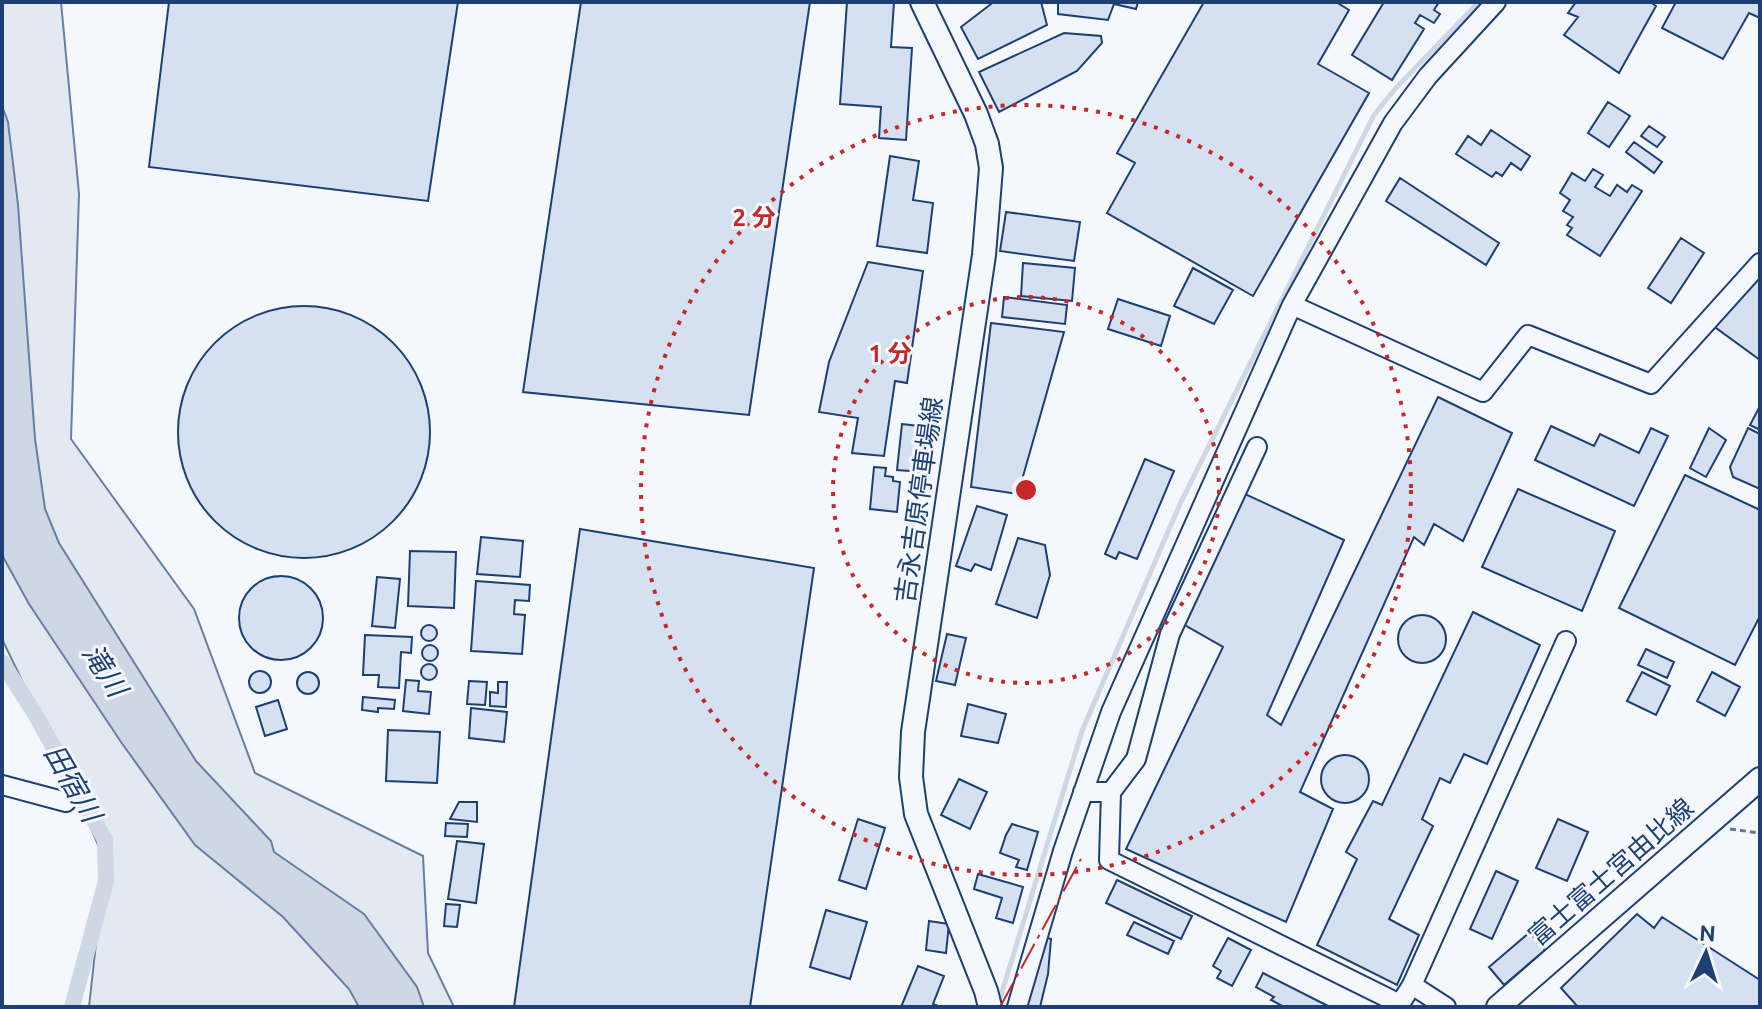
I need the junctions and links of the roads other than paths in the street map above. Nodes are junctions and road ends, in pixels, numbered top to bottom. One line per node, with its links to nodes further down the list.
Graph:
1 (922, 2): 13 (main road, 吉永吉原停車場線)
2 (1496, 2): 4 (street)
3 (1760, 263): 4 (street)
4 (1292, 305): 9 (street)
5 (1257, 447): 10 (street)
6 (1566, 641): 12 (street)
7 (1760, 779): 16 (main road, 富士富士宮由比線)
8 (2, 785): 11 (street)
9 (1083, 792): 10 (street); 14 (street)
10 (1111, 792): 12 (street)
11 (66, 802)
12 (1412, 985): 15 (street)
13 (990, 1007)
14 (1017, 1007)
15 (1446, 1007)
16 (1498, 1007)

